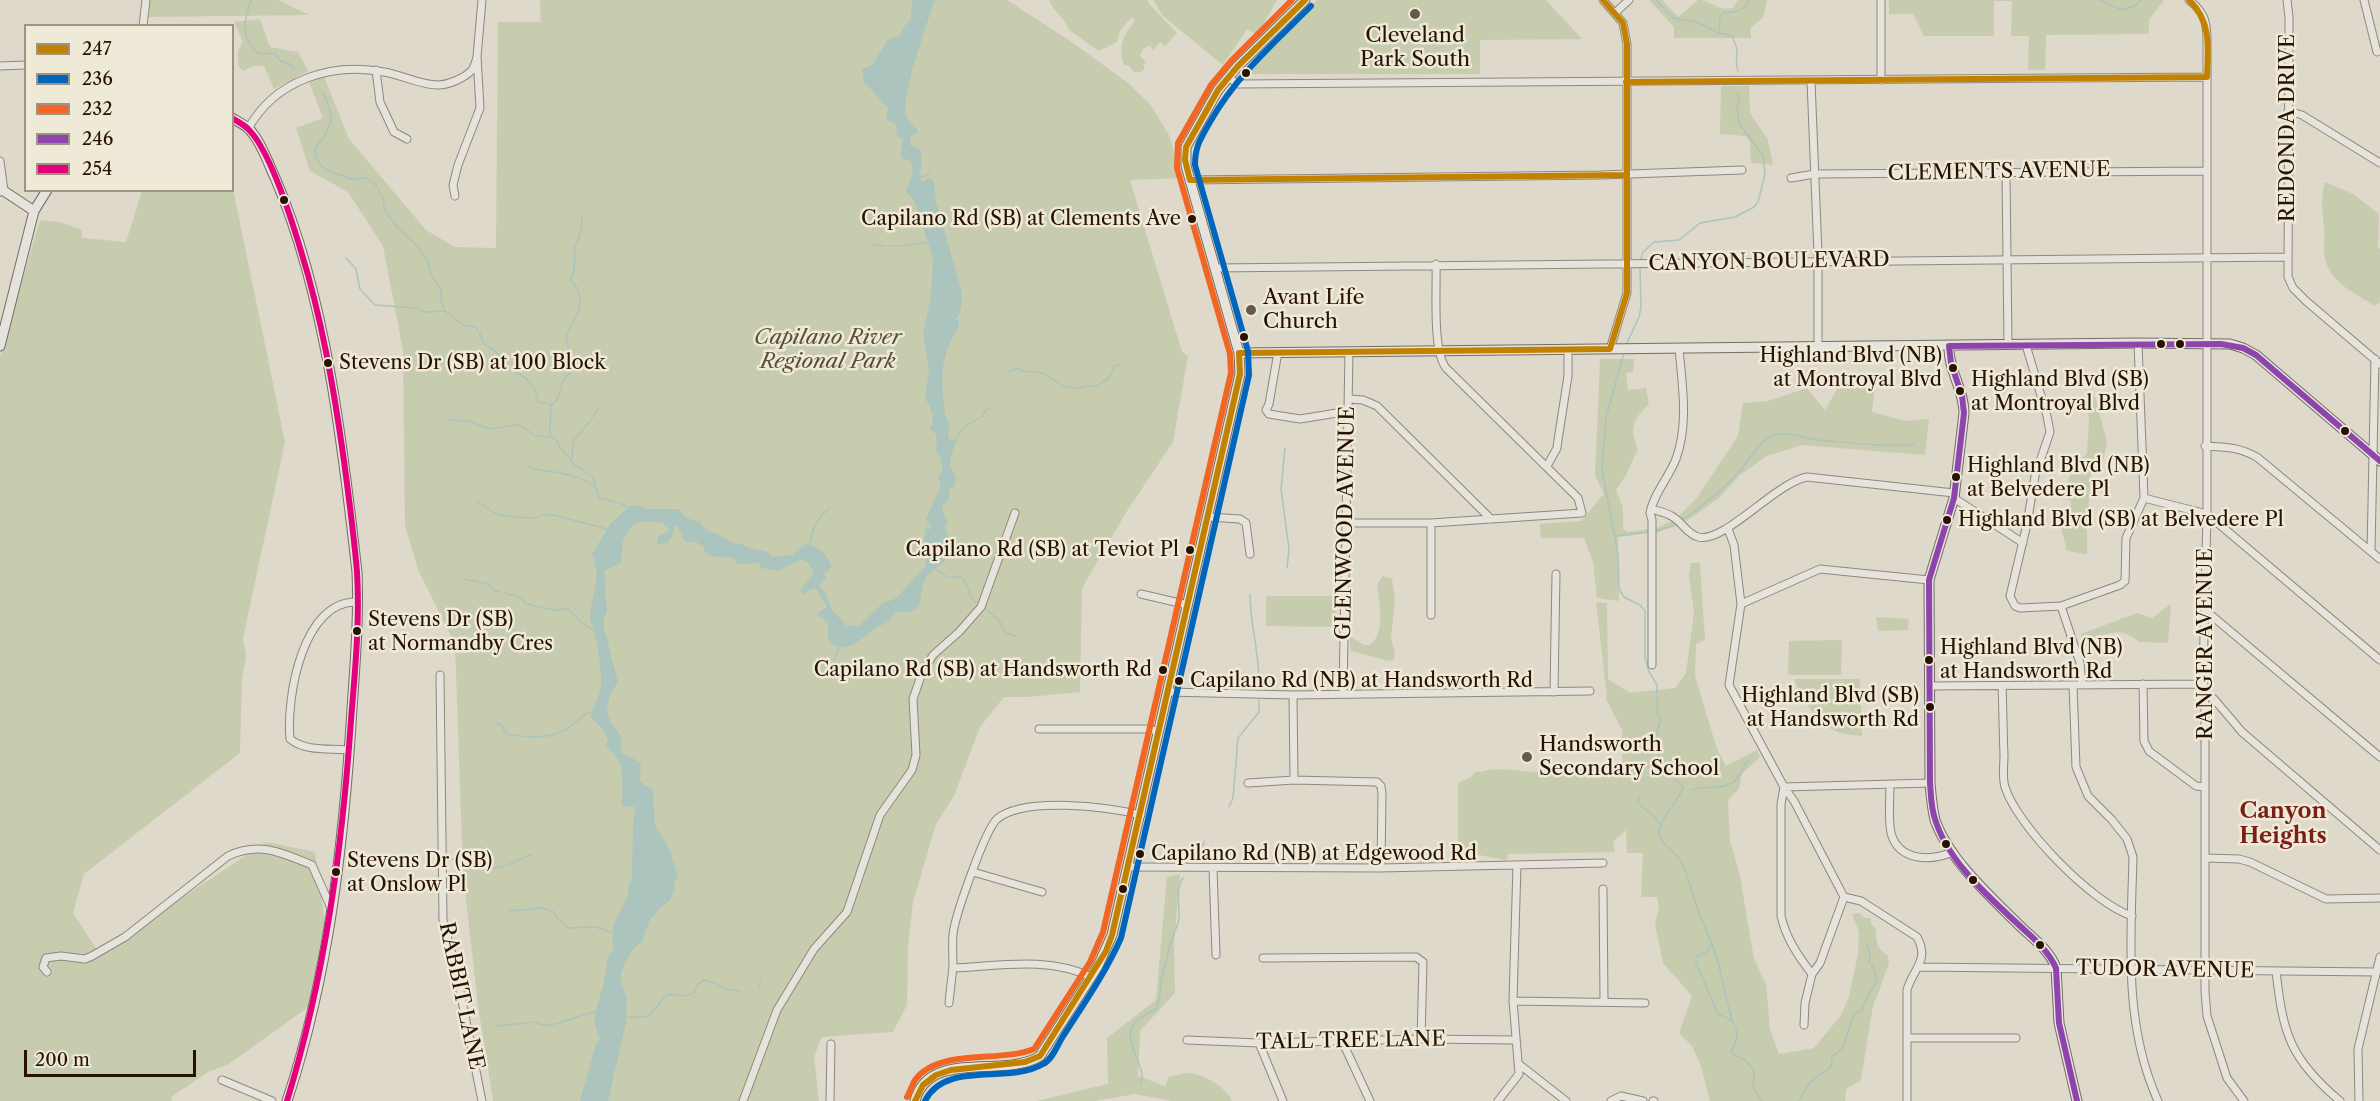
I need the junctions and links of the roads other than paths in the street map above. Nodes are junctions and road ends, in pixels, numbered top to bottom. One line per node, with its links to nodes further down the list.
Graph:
1 (146, 0): 11 (street)
2 (482, 0): 13 (street)
3 (1305, 0): 18 (street)
4 (1604, 0): 10 (street)
5 (1629, 0): 10 (street)
6 (1881, 0): 19 (street)
7 (2189, 0): 17 (street, RANGER AVENUE)
8 (2287, 0): 22 (street, REDONDA DRIVE)
9 (2364, 0): 12 (street)
10 (1615, 13): 21 (street)
11 (143, 24)
12 (2378, 52)
13 (477, 57): 16 (street); 37 (street)
14 (24, 65): 15 (street)
15 (0, 66)
16 (376, 70): 24 (street); 25 (street)
17 (2207, 77): 19 (street); 29 (street, RANGER AVENUE)
18 (1226, 80): 21 (street); 34 (street)
19 (1881, 80): 20 (street)
20 (1811, 81): 21 (street); 31 (street)
21 (1626, 82): 32 (street)
22 (2288, 111): 27 (street); 40 (street, REDONDA DRIVE)
23 (234, 119): 24 (street)
24 (248, 129): 84 (street)
25 (407, 139)
26 (0, 161): 35 (street)
27 (2380, 163)
28 (1742, 170): 32 (street)
29 (2207, 171): 30 (street, CLEMENTS AVENUE); 39 (street, RANGER AVENUE)
30 (2006, 173): 31 (street, CLEMENTS AVENUE); 41 (street)
31 (1815, 174): 33 (street, CLEMENTS AVENUE); 42 (street)
32 (1626, 175): 34 (street); 44 (street)
33 (1791, 178)
34 (1190, 180): 45 (street)
35 (2, 191): 38 (street)
36 (46, 192): 38 (street)
37 (454, 196)
38 (34, 211): 50 (street)
39 (2207, 257): 40 (street, CANYON BOULEVARD); 41 (street, CANYON BOULEVARD); 47 (street, RANGER AVENUE)
40 (2288, 257): 60 (street, REDONDA DRIVE)
41 (2007, 260): 42 (street, CANYON BOULEVARD); 48 (street)
42 (1818, 261): 44 (street, CANYON BOULEVARD); 52 (street)
43 (1436, 264): 44 (street, CANYON BOULEVARD); 45 (street, CANYON BOULEVARD); 56 (street)
44 (1626, 264): 55 (street)
45 (1215, 268): 59 (street)
46 (2138, 344): 47 (street); 49 (street); 68 (street)
47 (2206, 344): 63 (street, RANGER AVENUE); 64 (street)
48 (2007, 345): 49 (street); 51 (street)
49 (2026, 345): 77 (street)
50 (0, 346)
51 (1949, 346): 52 (street); 67 (street)
52 (1818, 347): 53 (street)
53 (1679, 348): 55 (street); 69 (street)
54 (1568, 349): 55 (street); 56 (street); 66 (street)
55 (1610, 349)
56 (1438, 350): 57 (street); 66 (street)
57 (1349, 351): 58 (street); 61 (street, GLENWOOD AVENUE)
58 (1278, 352): 59 (street); 62 (street)
59 (1239, 353): 72 (street)
60 (2377, 361): 64 (street)
61 (1349, 399): 62 (street, GLENWOOD AVENUE); 73 (street)
62 (1349, 411): 74 (street, GLENWOOD AVENUE)
63 (2205, 446): 71 (street, RANGER AVENUE); 78 (street)
64 (2371, 453): 65 (street); 78 (street)
65 (2380, 460)
66 (1547, 466): 73 (street)
67 (1954, 495): 76 (street); 77 (street); 82 (street)
68 (2144, 498): 71 (street); 87 (street)
69 (1651, 509): 76 (street); 91 (street)
70 (1015, 513): 162 (street)
71 (2206, 514): 88 (street, RANGER AVENUE); 90 (street)
72 (1208, 517): 79 (street); 86 (street)
73 (1491, 519): 75 (street)
74 (1347, 523): 75 (street); 102 (street, GLENWOOD AVENUE)
75 (1431, 523): 89 (street)
76 (1728, 529): 85 (street)
77 (2023, 543): 87 (street)
78 (2371, 551): 80 (street)
79 (1250, 554)
80 (2380, 559)
81 (1556, 574): 101 (street)
82 (1929, 580): 85 (street); 97 (street)
83 (1141, 594): 86 (street)
84 (358, 602): 107 (street); 107 (street)
85 (1741, 604): 113 (street)
86 (1188, 605): 100 (street)
87 (2061, 606): 96 (street)
88 (2205, 610): 94 (street, RANGER AVENUE); 108 (street)
89 (1431, 615)
90 (2380, 660)
91 (1652, 665)
92 (440, 675): 161 (street, RABBIT LANE)
93 (2143, 684): 94 (street); 96 (street); 114 (street)
94 (2204, 684): 103 (street, RANGER AVENUE)
95 (2073, 685): 96 (street); 98 (street); 130 (street)
96 (2082, 685)
97 (1930, 686): 98 (street); 111 (street)
98 (2002, 686): 130 (street)
99 (1590, 691): 101 (street)
100 (1168, 692): 104 (street); 106 (street)
101 (1554, 692): 102 (street)
102 (1343, 694): 104 (street)
103 (2205, 694): 114 (street, RANGER AVENUE); 116 (street)
104 (1293, 695): 109 (street)
105 (1039, 729): 106 (street)
106 (1158, 732): 115 (street)
107 (350, 750): 129 (street)
108 (2380, 757)
109 (1294, 780): 110 (street); 123 (street)
110 (1248, 783)
111 (1930, 783): 112 (street); 117 (street)
112 (1890, 786): 113 (street); 117 (street)
113 (1784, 787): 127 (street); 142 (street)
114 (2205, 787): 118 (street, RANGER AVENUE)
115 (1141, 815): 121 (street); 124 (street)
116 (2380, 849)
117 (1953, 852): 136 (street)
118 (2206, 858): 128 (street); 138 (street, RANGER AVENUE)
119 (1604, 863): 120 (street)
120 (1517, 865): 123 (street); 144 (street)
121 (1128, 867): 122 (street); 143 (street)
122 (1213, 868): 123 (street); 131 (street)
123 (1381, 868)
124 (973, 872): 126 (street); 135 (street)
125 (1604, 889): 145 (street)
126 (1041, 892)
127 (1844, 897): 134 (street); 142 (street)
128 (2380, 898)
129 (331, 909): 140 (street); 160 (street)
130 (2132, 916): 137 (street)
131 (1216, 955)
132 (2380, 957): 141 (street)
133 (1263, 958): 151 (street)
134 (1918, 967): 136 (street, TUDOR AVENUE); 149 (street)
135 (953, 968): 143 (street); 146 (street)
136 (2056, 968): 137 (street, TUDOR AVENUE); 172 (street)
137 (2132, 969): 138 (street, TUDOR AVENUE); 173 (street)
138 (2206, 970): 139 (street, TUDOR AVENUE); 174 (street, RANGER AVENUE)
139 (2276, 971): 141 (street, TUDOR AVENUE); 175 (street)
140 (47, 972)
141 (2376, 972): 176 (street)
142 (1812, 974): 148 (street)
143 (1091, 977): 164 (street)
144 (1513, 1001): 145 (street); 153 (street)
145 (1604, 1001): 147 (street)
146 (949, 1003)
147 (1645, 1003)
148 (1804, 1025)
149 (1907, 1038): 150 (street); 171 (street)
150 (2016, 1038)
151 (1421, 1039): 153 (street, TALL TREE LANE); 154 (street, TALL TREE LANE)
152 (1188, 1040): 155 (street, TALL TREE LANE)
153 (1515, 1040): 157 (street)
154 (1343, 1042): 155 (street, TALL TREE LANE); 166 (street)
155 (1259, 1043): 165 (street)
156 (831, 1044): 163 (street)
157 (1520, 1065): 167 (street); 168 (street)
158 (222, 1080): 159 (street)
159 (272, 1101)
160 (287, 1101)
161 (482, 1101)
162 (743, 1101)
163 (830, 1101)
164 (915, 1101)
165 (1283, 1101)
166 (1370, 1101)
167 (1498, 1101)
168 (1566, 1101)
169 (1611, 1101): 170 (street)
170 (1643, 1101)
171 (1907, 1101)
172 (2077, 1101)
173 (2158, 1101)
174 (2244, 1101)
175 (2340, 1101)
176 (2359, 1101)

